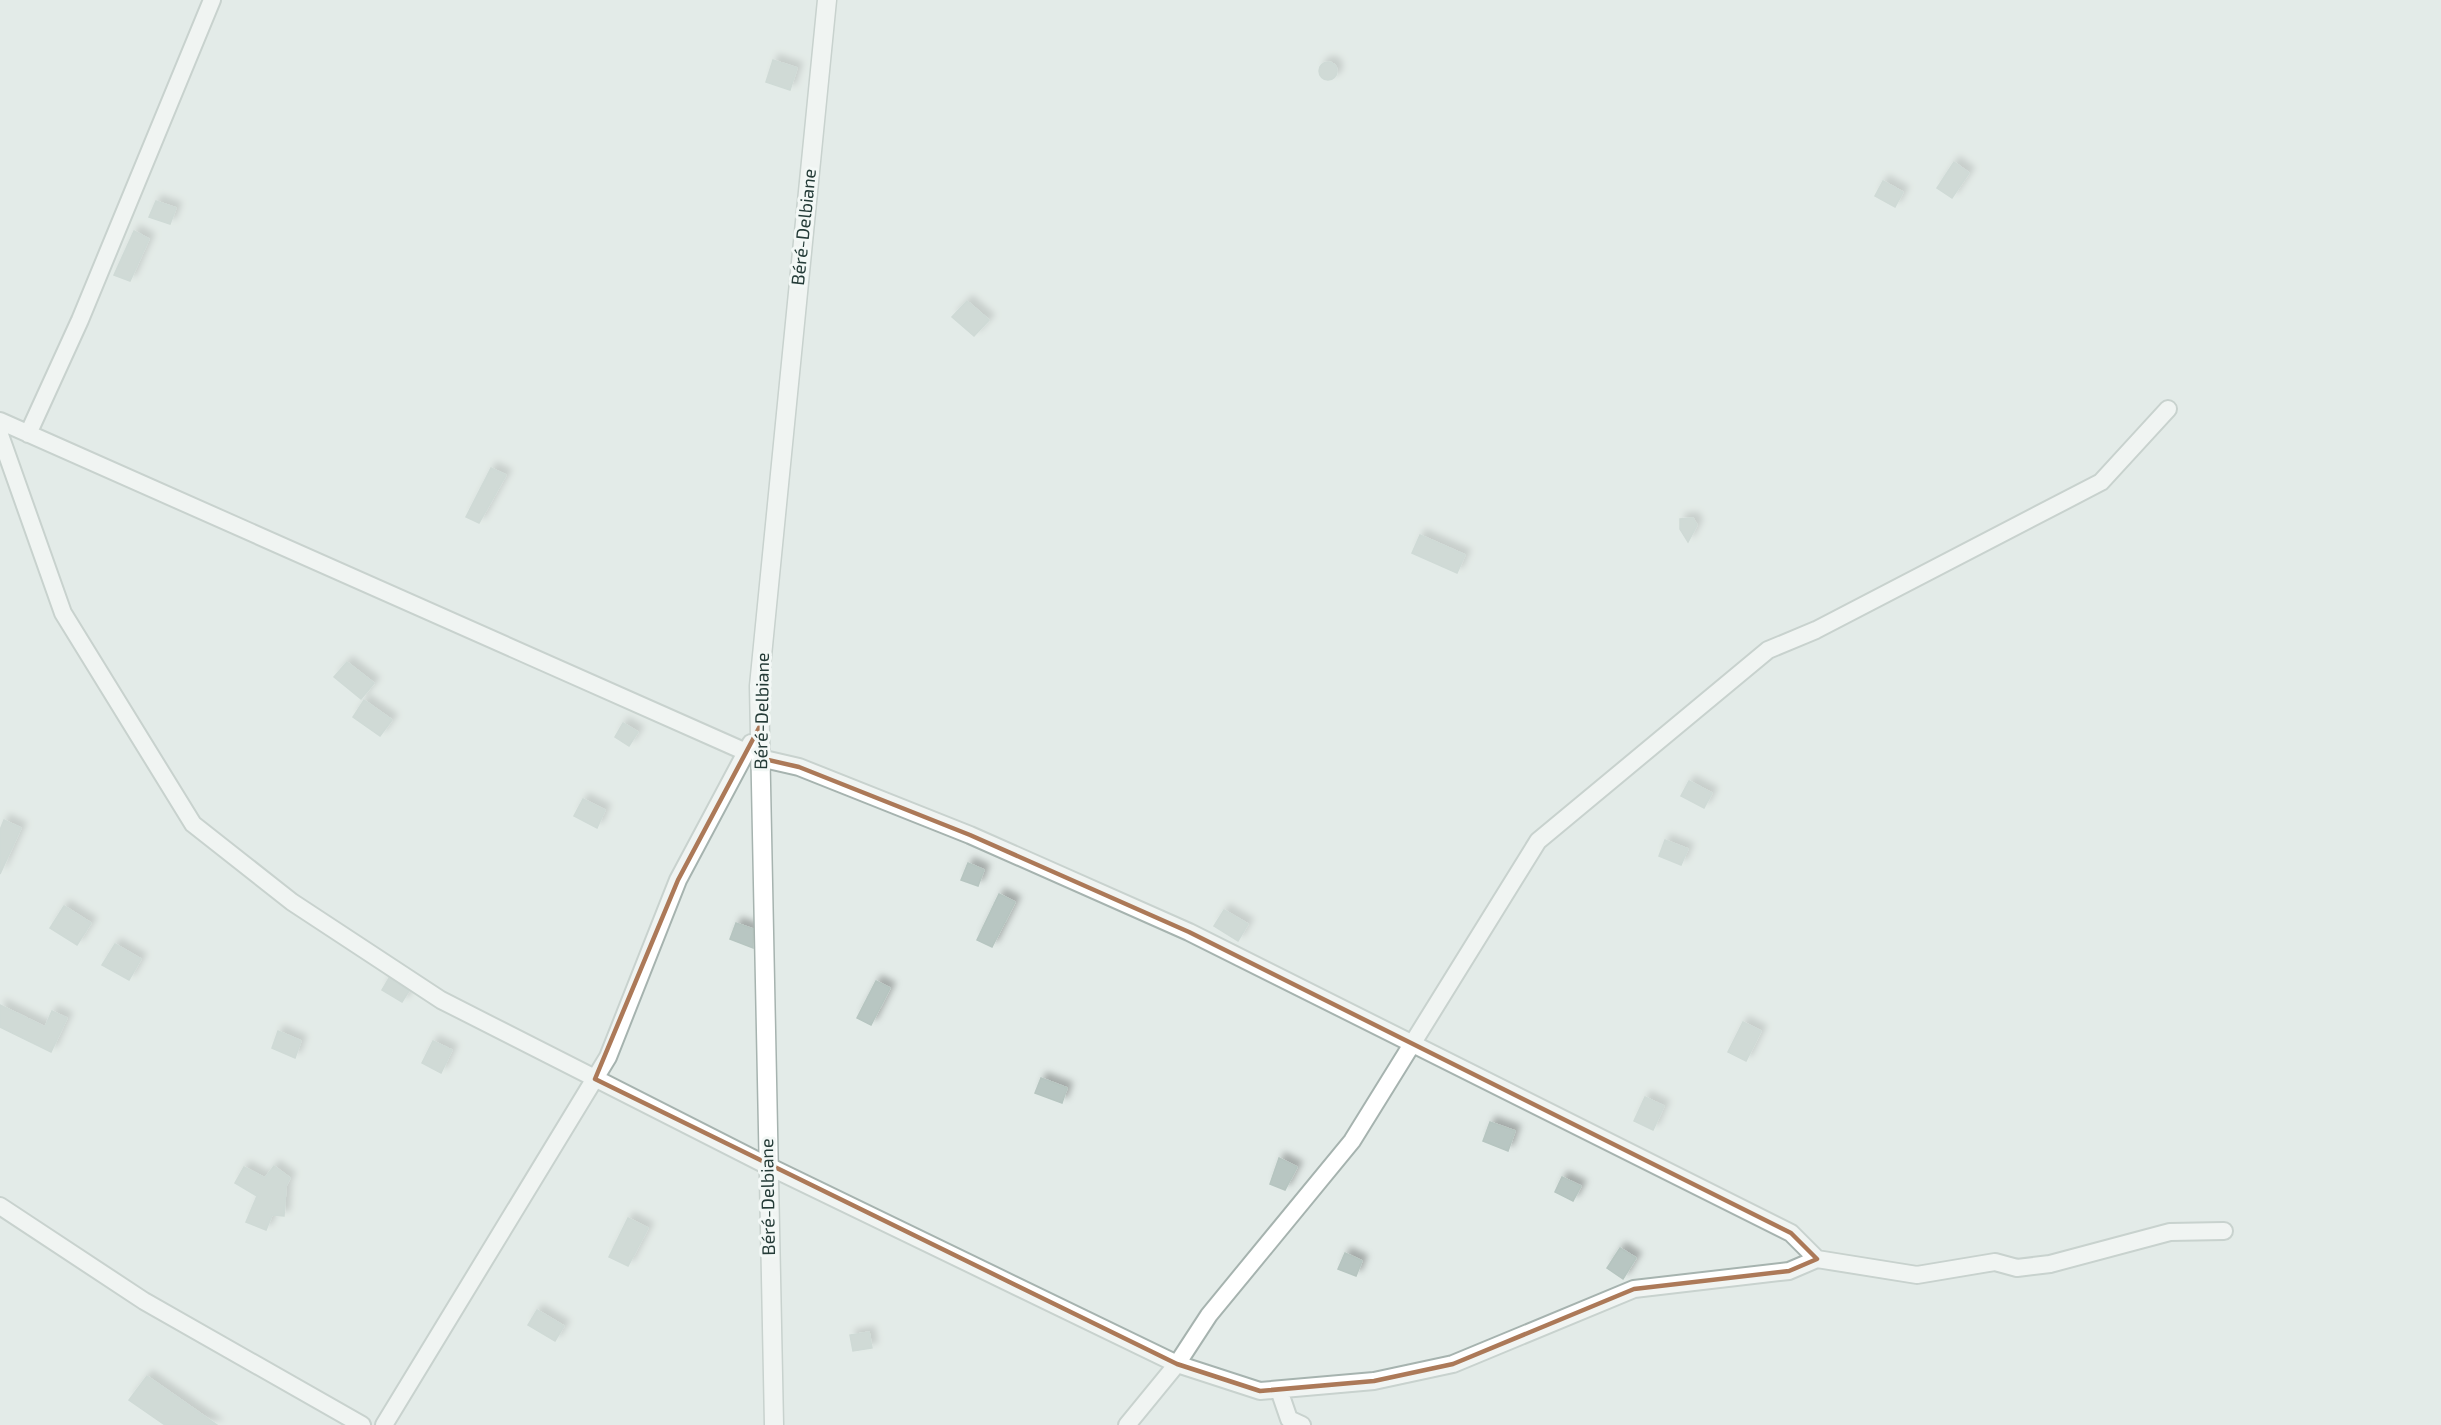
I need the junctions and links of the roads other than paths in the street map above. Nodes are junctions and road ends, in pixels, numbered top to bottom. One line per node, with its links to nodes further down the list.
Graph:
1 (212, 0): 5 (street)
2 (827, 0): 7 (street, Béré-Delbiane)
3 (2168, 409): 8 (street)
4 (0, 422): 5 (street)
5 (28, 434): 7 (street)
6 (0, 435): 9 (street)
7 (753, 755): 8 (street); 9 (street); 10 (street, Béré-Delbiane)
8 (1413, 1042): 13 (street); 14 (street)
9 (594, 1078): 10 (street); 17 (street)
10 (768, 1166): 14 (street); 18 (street, Béré-Delbiane)
11 (0, 1206): 16 (street)
12 (2224, 1231): 13 (street)
13 (1817, 1259): 15 (street)
14 (1177, 1364): 15 (street); 19 (street)
15 (1279, 1390): 20 (street)
16 (362, 1425)
17 (384, 1425)
18 (774, 1425)
19 (1127, 1425)
20 (1302, 1425)

